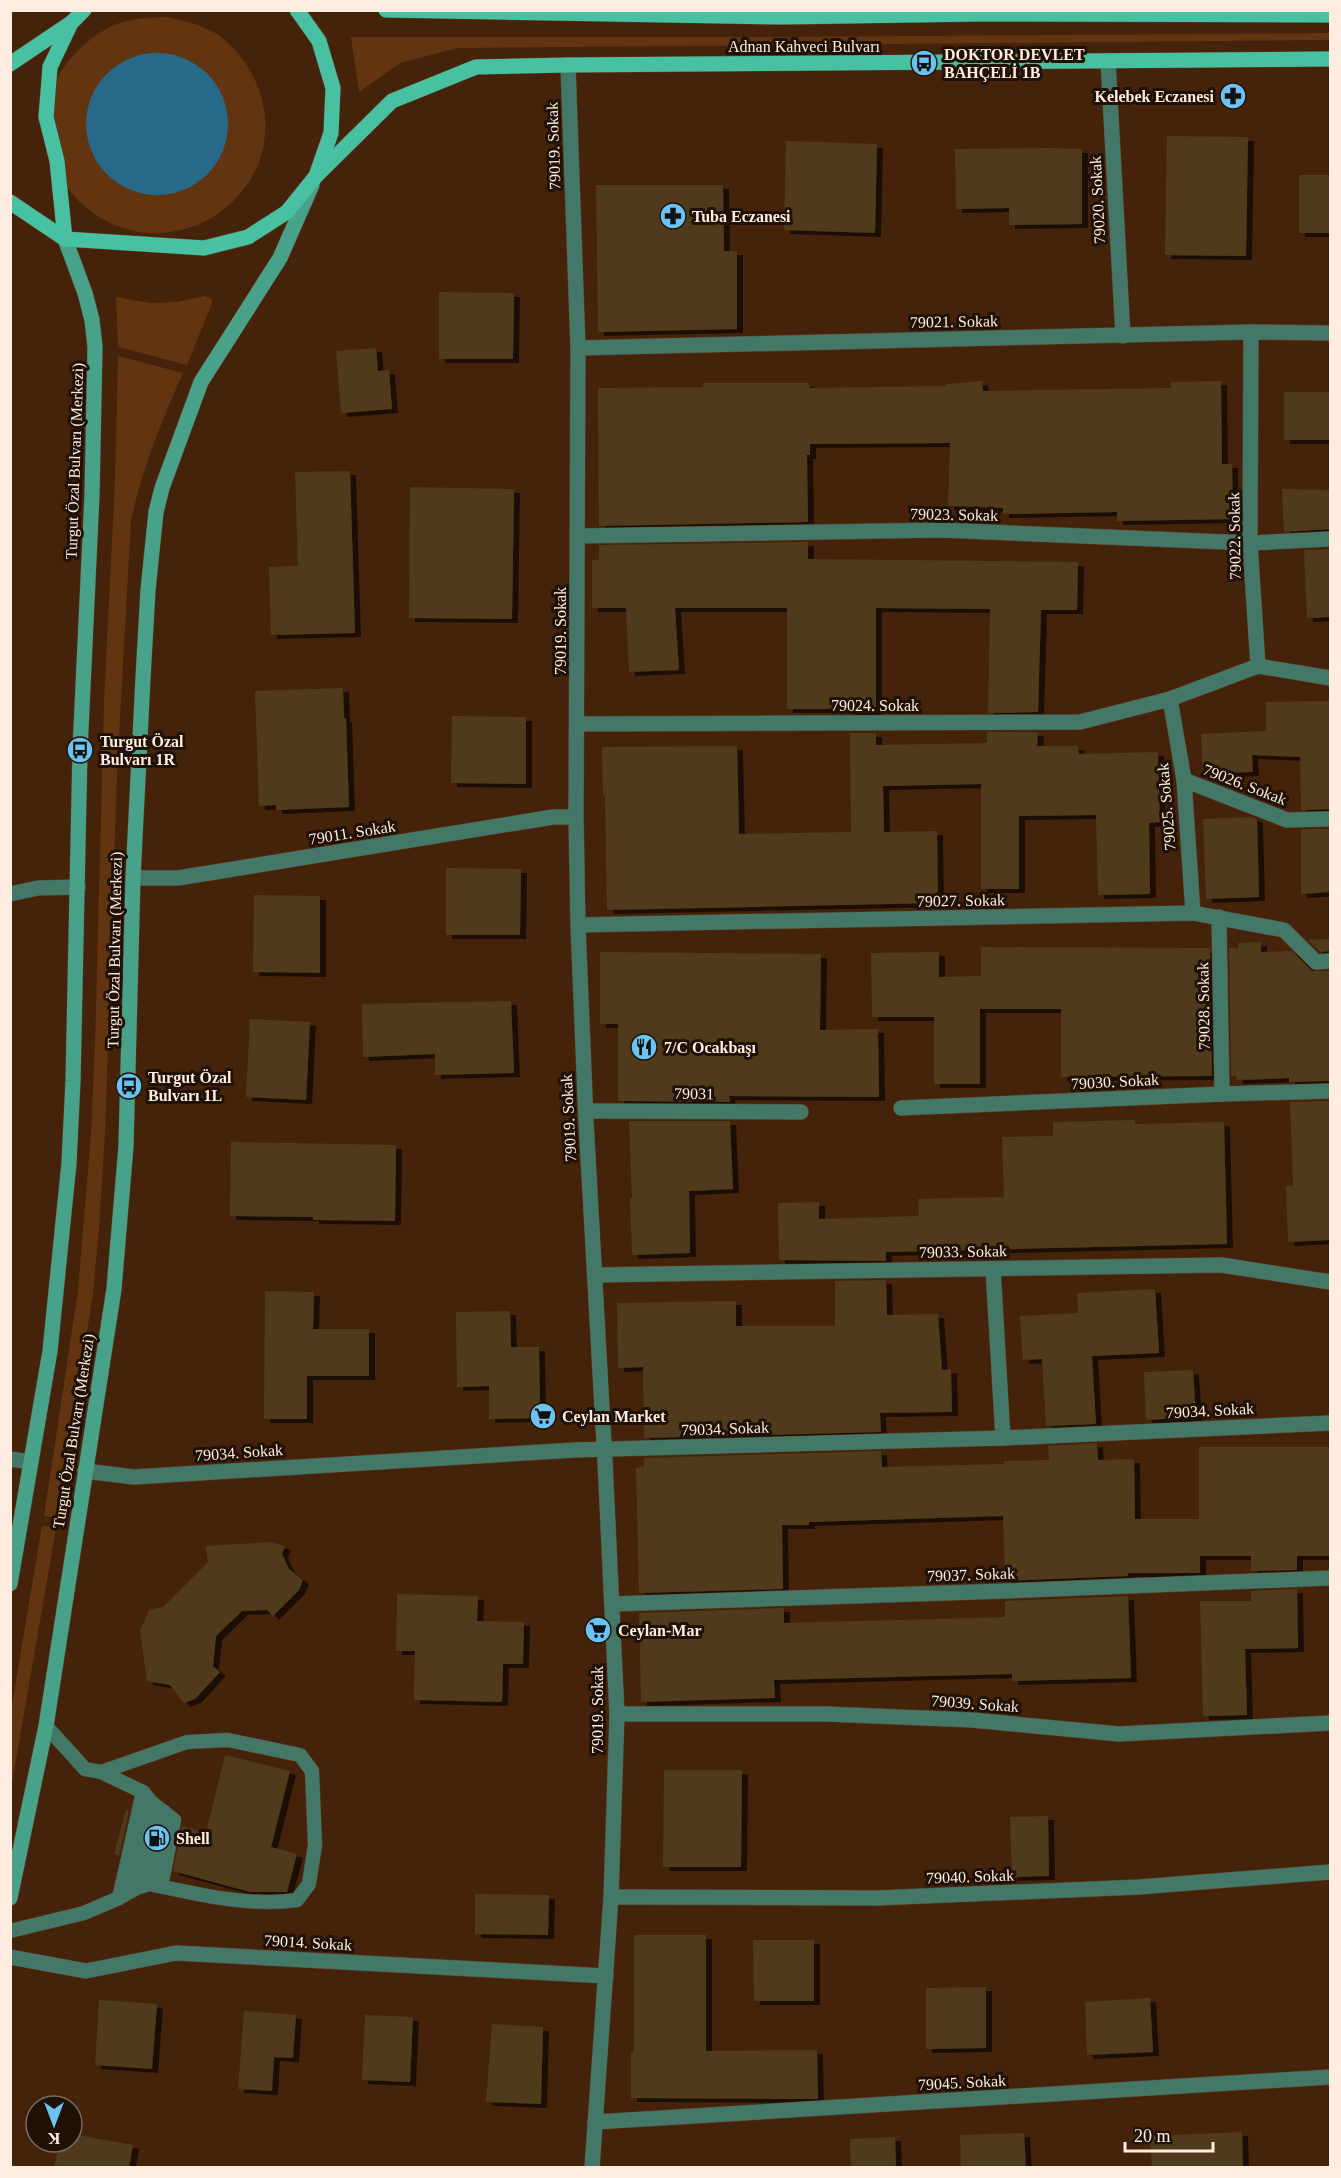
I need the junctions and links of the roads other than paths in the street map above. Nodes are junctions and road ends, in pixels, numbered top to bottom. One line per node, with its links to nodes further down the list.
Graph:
1 (84, 10): 10 (main road)
2 (297, 10): 15 (main road)
3 (386, 10): 6 (main road, Adnan Kahveci Bulvarı)
4 (551, 10): 6 (main road)
5 (979, 12): 7 (main road, Adnan Kahveci Bulvarı); 8 (main road, Adnan Kahveci Bulvarı)
6 (572, 13): 8 (main road, Adnan Kahveci Bulvarı)
7 (1171, 13): 9 (main road, Adnan Kahveci Bulvarı)
8 (782, 14)
9 (1330, 15)
10 (74, 17): 13 (main road); 17 (main road)
11 (1330, 59): 12 (main road, Adnan Kahveci Bulvarı)
12 (1108, 62): 14 (main road, Adnan Kahveci Bulvarı); 20 (street, 79020. Sokak)
13 (10, 64)
14 (568, 65): 15 (main road, Adnan Kahveci Bulvarı); 21 (street, 79019. Sokak)
15 (316, 176): 17 (main road); 32 (main road, Turgut Özal Bulvarı (Merkezi))
16 (10, 202): 17 (main road)
17 (65, 239): 33 (main road, Turgut Özal Bulvarı (Merkezi))
18 (1251, 332): 19 (street, 79021. Sokak); 20 (street, 79021. Sokak); 24 (street, 79022. Sokak)
19 (1330, 333)
20 (1123, 336): 21 (street, 79021. Sokak)
21 (578, 348): 22 (street, 79019. Sokak)
22 (577, 536): 24 (street, 79023. Sokak); 28 (street, 79019. Sokak)
23 (1330, 539): 24 (street, 79023. Sokak)
24 (1250, 543): 25 (street, 79022. Sokak)
25 (1258, 666): 26 (street); 27 (street, 79024. Sokak)
26 (1330, 678)
27 (1170, 699): 28 (street, 79024. Sokak); 29 (street, 79025. Sokak)
28 (578, 724): 30 (street, 79019. Sokak)
29 (1184, 780): 31 (street, 79026. Sokak); 35 (street, 79025. Sokak)
30 (576, 817): 32 (street, 79011. Sokak); 37 (street, 79019. Sokak)
31 (1330, 819)
32 (133, 878): 52 (main road, Turgut Özal Bulvarı (Merkezi))
33 (78, 887): 34 (street); 51 (main road, Turgut Özal Bulvarı (Merkezi))
34 (10, 894)
35 (1193, 913): 36 (street, 79027. Sokak); 37 (street, 79027. Sokak)
36 (1219, 917): 38 (street, 79027. Sokak); 40 (street, 79028. Sokak)
37 (578, 925): 42 (street, 79019. Sokak)
38 (1330, 961)
39 (1330, 1091): 40 (street, 79030. Sokak)
40 (1222, 1094): 41 (street, 79030. Sokak)
41 (901, 1108)
42 (586, 1111): 43 (street, 79031); 45 (street, 79019. Sokak)
43 (801, 1113)
44 (993, 1269): 45 (street, 79033. Sokak); 46 (street, 79033. Sokak); 48 (street)
45 (595, 1275): 49 (street, 79019. Sokak)
46 (1330, 1282)
47 (1330, 1423): 48 (street, 79034. Sokak)
48 (1003, 1438): 49 (street, 79034. Sokak)
49 (605, 1449): 52 (street, 79034. Sokak); 55 (street, 79019. Sokak)
50 (10, 1459): 51 (street)
51 (31, 1462): 54 (main road, Turgut Özal Bulvarı (Merkezi))
52 (85, 1471): 58 (main road, Turgut Özal Bulvarı (Merkezi))
53 (1330, 1578): 55 (street, 79037. Sokak)
54 (10, 1584)
55 (612, 1604): 56 (street, 79019. Sokak)
56 (617, 1714): 57 (street, 79039. Sokak); 64 (street, 79019. Sokak)
57 (1330, 1723)
58 (46, 1726): 59 (lane); 65 (main road, Turgut Özal Bulvarı (Merkezi))
59 (101, 1772): 60 (lane); 62 (lane)
60 (148, 1798): 62 (lane); 63 (lane); 66 (lane)
61 (1330, 1872): 64 (street, 79040. Sokak)
62 (149, 1884): 63 (lane)
63 (135, 1889): 66 (lane)
64 (611, 1897): 69 (street, 79019. Sokak)
65 (10, 1898)
66 (119, 1898): 67 (lane)
67 (10, 1931)
68 (10, 1957): 69 (street, 79014. Sokak)
69 (606, 1976): 71 (street, 79019. Sokak)
70 (1330, 2077): 71 (street, 79045. Sokak)
71 (595, 2122): 72 (street, 79019. Sokak)
72 (592, 2168)

